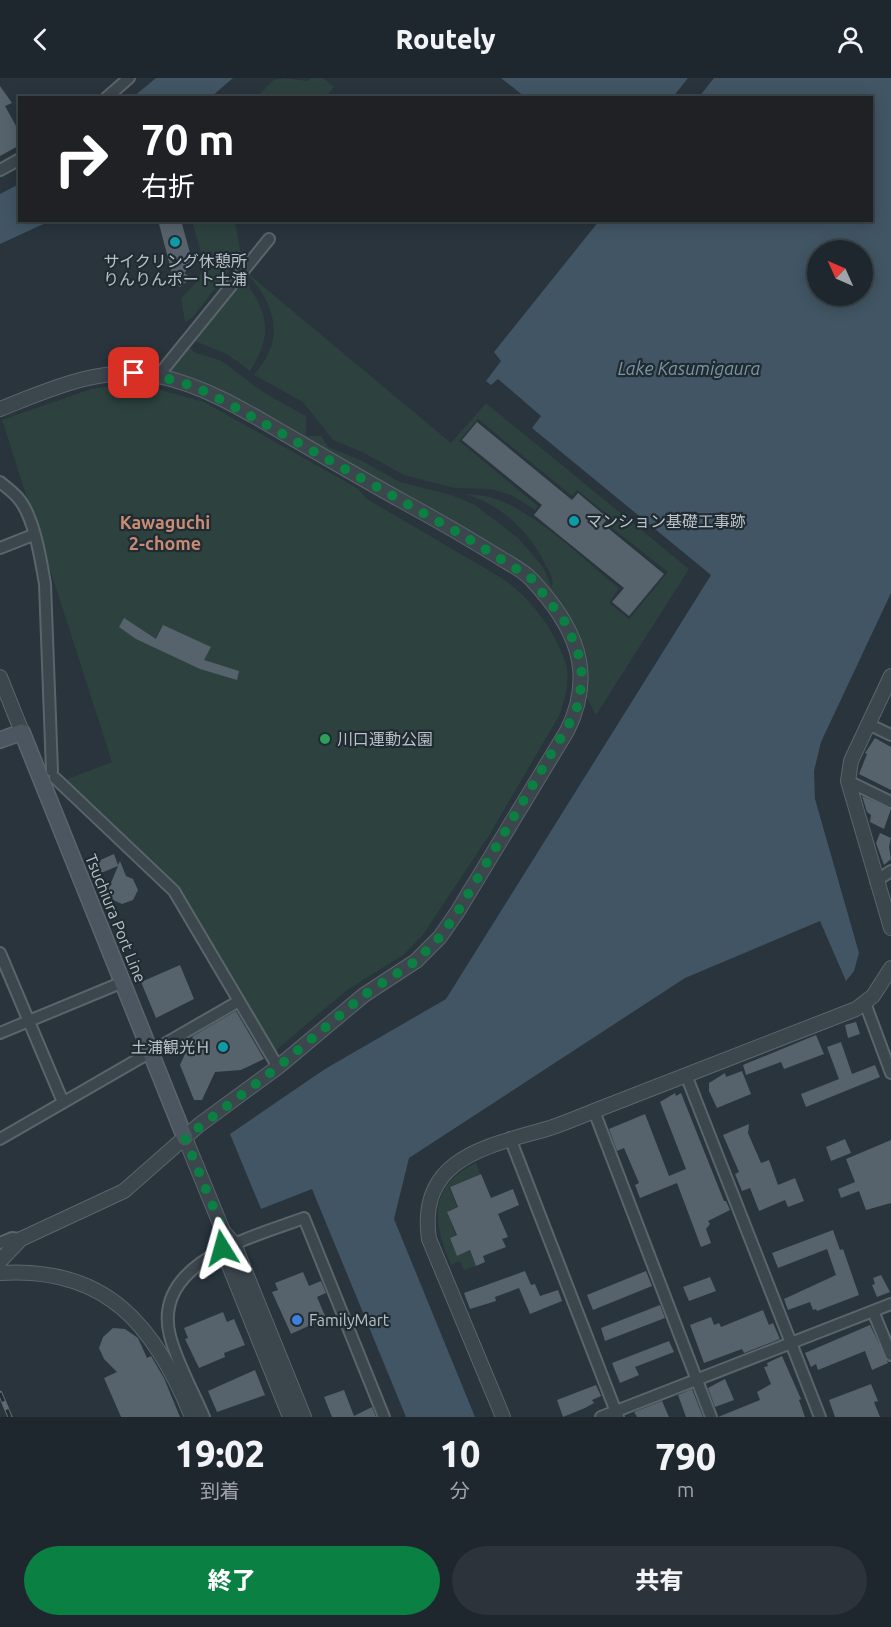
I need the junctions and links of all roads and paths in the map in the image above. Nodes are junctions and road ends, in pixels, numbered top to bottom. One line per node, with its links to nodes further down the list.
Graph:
1 (129, 78): 2 (street)
2 (108, 96)
3 (18, 160): 4 (street)
4 (0, 170)
5 (269, 239): 6 (street)
6 (158, 376): 7 (street); 31 (street)
7 (0, 409)
8 (0, 482): 9 (street)
9 (33, 535): 10 (street); 26 (street)
10 (0, 548)
11 (891, 676): 13 (street)
12 (0, 677): 14 (street)
13 (868, 724): 15 (street); 18 (street)
14 (22, 732): 16 (main road); 25 (main road, Tsuchiura Port Line)
15 (891, 735)
16 (0, 740): 17 (street)
17 (0, 751)
18 (848, 781): 19 (street); 21 (street)
19 (891, 802)
20 (891, 871): 21 (street)
21 (876, 881): 22 (street)
22 (891, 928)
23 (0, 953): 28 (street)
24 (891, 968): 27 (street)
25 (123, 982): 28 (street); 30 (main road, Tsuchiura Port Line)
26 (239, 1001): 30 (street); 31 (street)
27 (865, 1003): 32 (street); 33 (street)
28 (28, 1020): 29 (street); 34 (street)
29 (0, 1033)
30 (151, 1052): 34 (street); 36 (main road, Tsuchiura Port Line)
31 (278, 1067): 36 (street)
32 (891, 1073)
33 (686, 1075): 35 (street); 46 (street)
34 (63, 1102): 38 (street)
35 (594, 1111): 37 (street); 48 (street)
36 (185, 1138): 39 (street); 41 (street)
37 (510, 1138): 49 (street); 55 (street)
38 (0, 1139)
39 (21, 1239): 40 (street); 42 (street)
40 (0, 1243)
41 (228, 1246): 51 (street); 52 (street); 53 (street); 54 (street)
42 (0, 1261)
43 (0, 1273): 50 (street)
44 (891, 1304): 45 (street)
45 (873, 1311): 46 (street); 47 (street)
46 (790, 1342): 48 (street); 58 (street)
47 (891, 1355)
48 (696, 1379): 49 (street); 57 (street)
49 (617, 1414): 56 (street)
50 (192, 1417)
51 (204, 1417)
52 (290, 1417)
53 (304, 1417)
54 (384, 1417)
55 (503, 1417)
56 (601, 1417)
57 (711, 1417)
58 (820, 1417)

